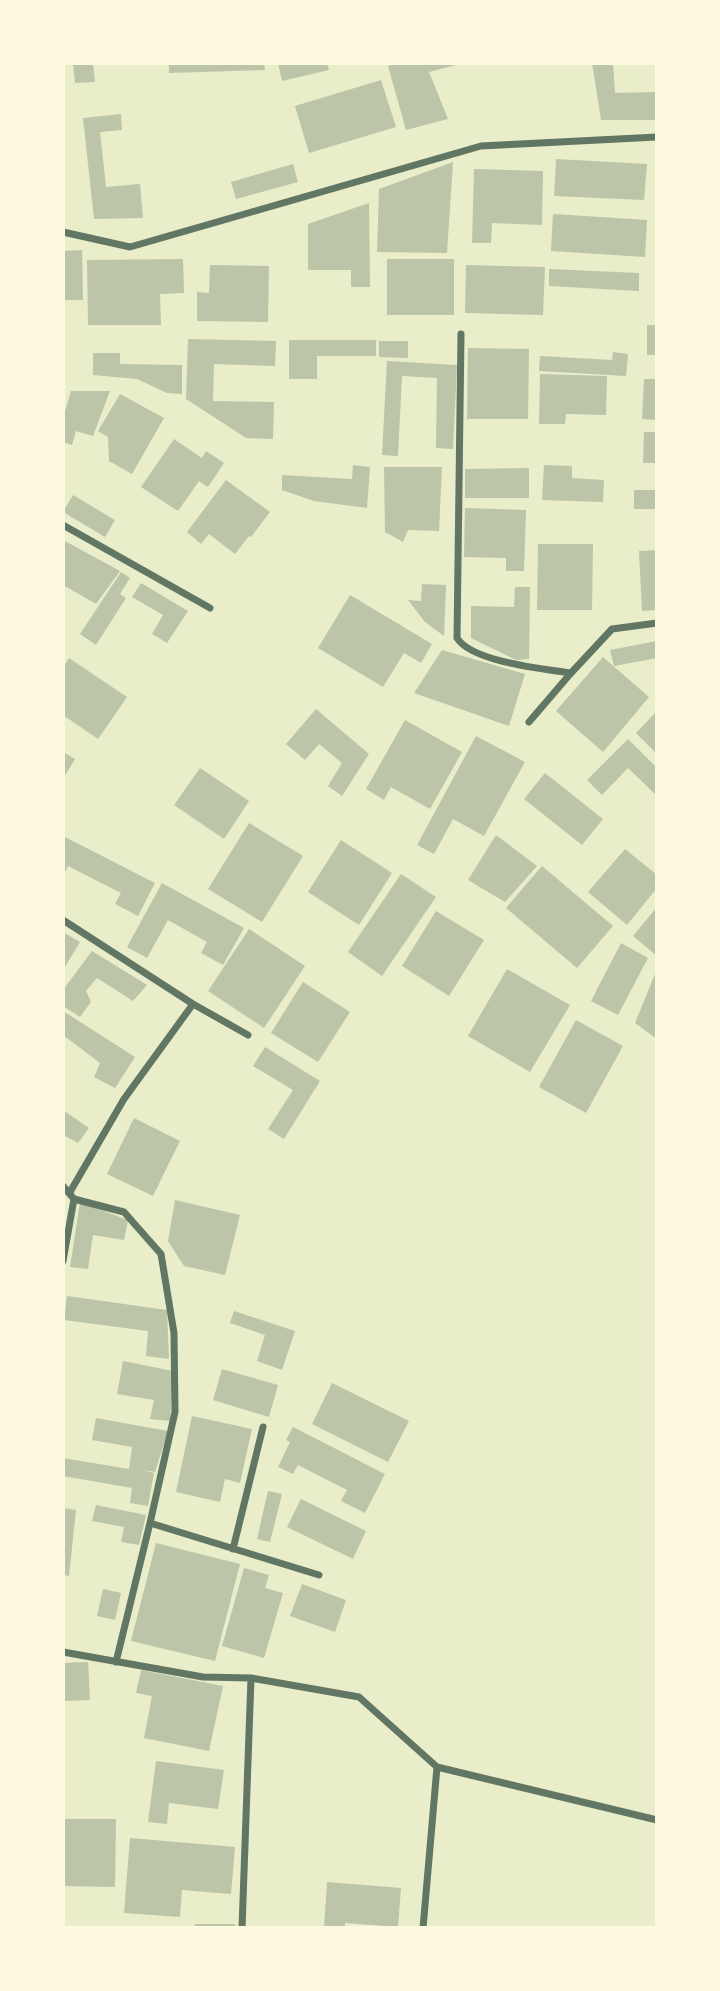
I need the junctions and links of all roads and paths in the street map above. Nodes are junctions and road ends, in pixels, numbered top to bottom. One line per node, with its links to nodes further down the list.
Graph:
1 (657, 136): 2 (street)
2 (63, 232)
3 (461, 334): 7 (street)
4 (63, 525): 5 (street)
5 (210, 608)
6 (657, 623): 7 (street)
7 (571, 673): 8 (street)
8 (528, 722)
9 (63, 920): 10 (street)
10 (193, 1004): 11 (street); 12 (street)
11 (248, 1035)
12 (69, 1192): 13 (street); 15 (street)
13 (63, 1261)
14 (262, 1427): 16 (street)
15 (150, 1523): 16 (street); 19 (street)
16 (233, 1549): 17 (street)
17 (318, 1575)
18 (63, 1652): 19 (street)
19 (116, 1662): 20 (street)
20 (251, 1678): 21 (street); 23 (street)
21 (438, 1767): 22 (street); 24 (street)
22 (657, 1819)
23 (243, 1928)
24 (423, 1928)

